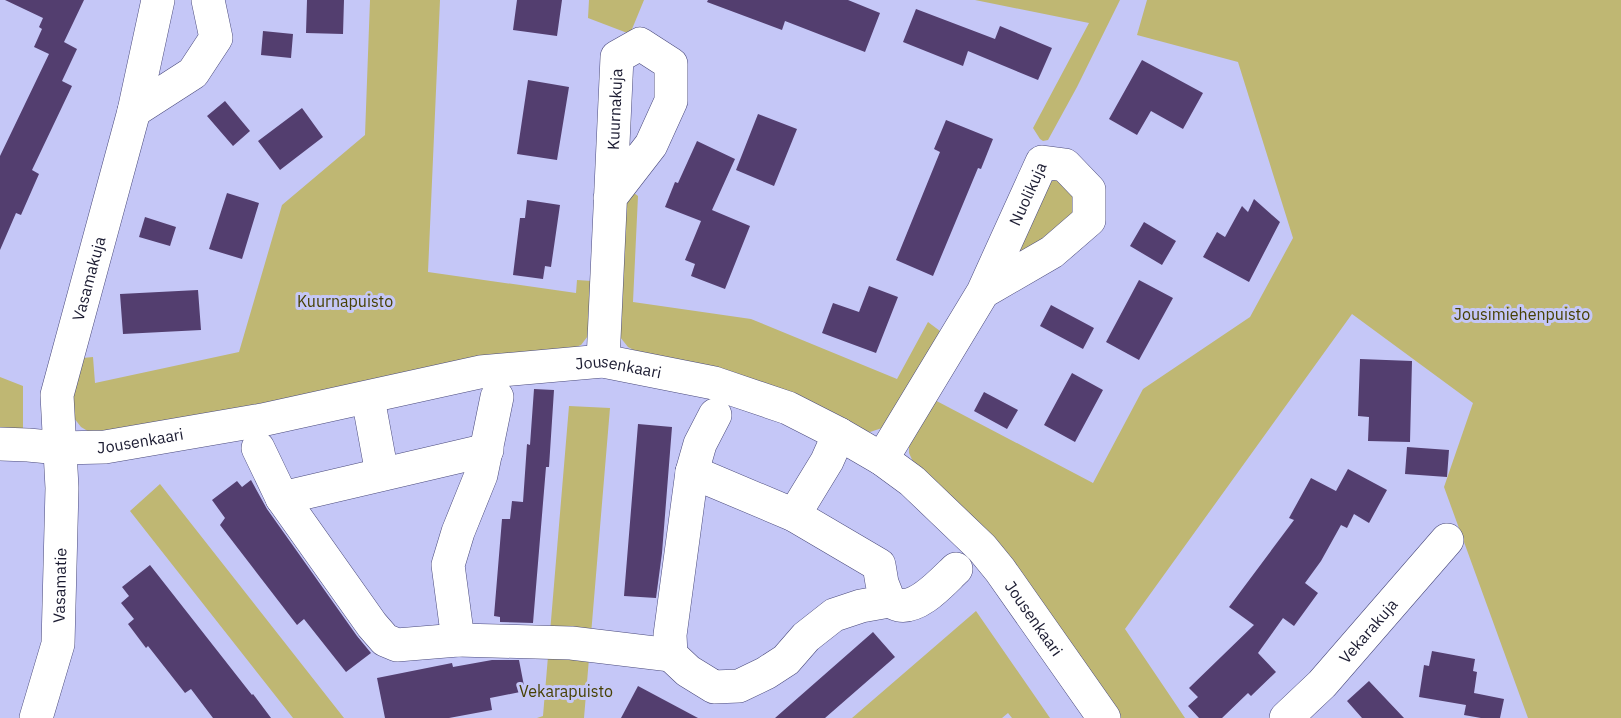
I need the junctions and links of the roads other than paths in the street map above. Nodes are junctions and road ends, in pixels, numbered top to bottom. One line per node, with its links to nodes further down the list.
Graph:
1 (158, 0): 3 (street, Vasamakuja)
2 (208, 0): 3 (street)
3 (134, 111): 12 (street, Vasamakuja)
4 (610, 198): 6 (street)
5 (983, 292): 15 (street)
6 (603, 361): 8 (street, Jousenkaari); 10 (street, Jousenkaari)
7 (497, 397): 14 (street)
8 (368, 398): 12 (street, Jousenkaari); 17 (street)
9 (715, 415): 16 (street)
10 (839, 434): 15 (street, Jousenkaari); 19 (street)
11 (0, 444): 12 (street, Jousenkaari)
12 (60, 448): 25 (street, Vasamatie)
13 (258, 448): 18 (street)
14 (487, 450): 17 (street); 23 (street)
15 (882, 459): 26 (street, Jousenkaari)
16 (692, 472): 19 (street); 24 (street)
17 (382, 474): 18 (street)
18 (282, 498): 23 (street)
19 (794, 515): 22 (street)
20 (1447, 540): 27 (street, Vekarakuja)
21 (956, 569): 22 (street)
22 (889, 601): 24 (street)
23 (458, 640): 24 (street)
24 (671, 655)
25 (36, 718)
26 (1104, 718)
27 (1286, 718)

